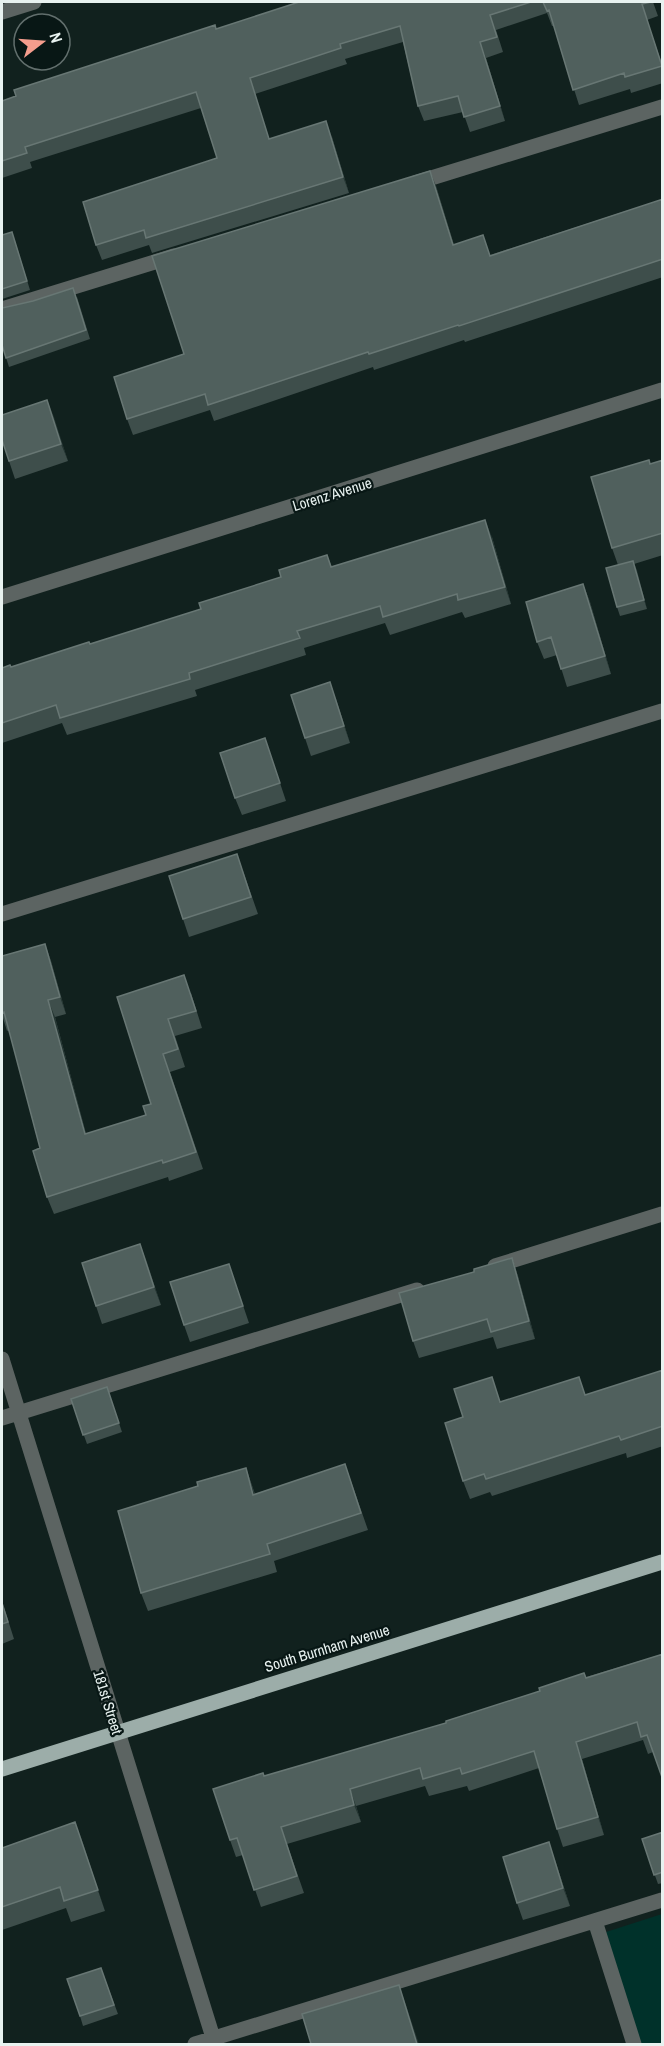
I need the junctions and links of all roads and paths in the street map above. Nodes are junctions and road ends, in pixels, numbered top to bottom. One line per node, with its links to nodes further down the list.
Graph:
1 (34, 2): 2 (street)
2 (2, 12)
3 (663, 107): 4 (street)
4 (400, 187)
5 (184, 253): 6 (street)
6 (2, 309)
7 (663, 390): 8 (street, Lorenz Avenue)
8 (2, 597)
9 (663, 711): 10 (street)
10 (2, 914)
11 (663, 1214): 12 (street)
12 (482, 1270)
13 (436, 1284): 15 (street)
14 (2, 1359): 15 (street, 181st Street)
15 (18, 1413): 16 (street); 18 (street, 181st Street)
16 (2, 1418)
17 (663, 1562): 18 (main road, South Burnham Avenue)
18 (118, 1732): 19 (main road, South Burnham Avenue); 22 (street, 181st Street)
19 (2, 1769)
20 (663, 1900): 21 (street)
21 (595, 1921): 22 (street); 24 (street)
22 (214, 2042): 23 (street)
23 (195, 2044)
24 (634, 2044)

